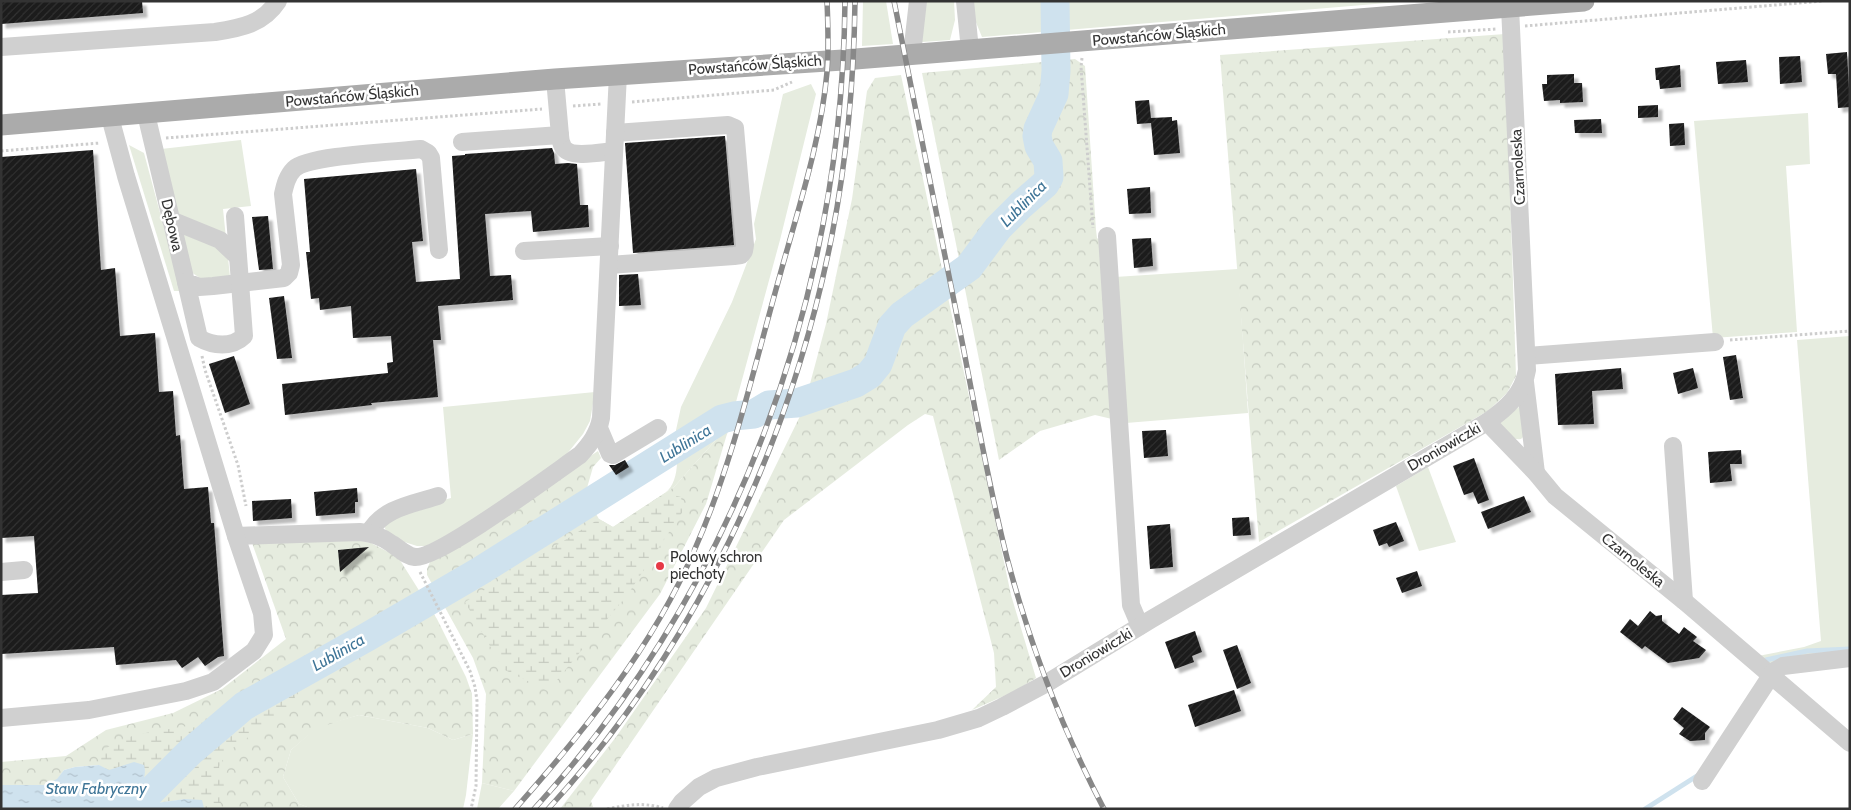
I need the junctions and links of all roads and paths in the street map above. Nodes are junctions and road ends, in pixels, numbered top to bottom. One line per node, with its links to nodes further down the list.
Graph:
1 (278, 1): 7 (street)
2 (918, 1): 9 (street)
3 (966, 1): 8 (street)
4 (1584, 1): 5 (main road, Powstańców Śląskich)
5 (1510, 7): 6 (main road, Powstańców Śląskich); 38 (street, Czarnoleska)
6 (1078, 41): 8 (main road, Powstańców Śląskich); 27 (path)
7 (1, 47)
8 (970, 50): 9 (main road, Powstańców Śląskich)
9 (912, 54): 10 (main road, Powstańców Śląskich)
10 (618, 74): 12 (main road, Powstańców Śląskich); 13 (street)
11 (801, 78): 13 (path)
12 (555, 79): 14 (street); 15 (main road, Powstańców Śląskich)
13 (617, 103): 14 (path); 18 (street)
14 (557, 108): 19 (street); 20 (path)
15 (146, 114): 16 (main road, Powstańców Śląskich); 20 (street, Dębowa)
16 (110, 117): 17 (main road, Powstańców Śląskich); 21 (street)
17 (1, 125)
18 (615, 133): 24 (street); 32 (street)
19 (560, 134): 22 (street); 24 (street)
20 (152, 139): 26 (street, Dębowa)
21 (116, 142): 23 (path); 47 (street)
22 (462, 142)
23 (1, 151)
24 (614, 151): 28 (street)
25 (235, 216): 31 (street)
26 (171, 220): 31 (street); 33 (street, Dębowa)
27 (1106, 236): 52 (street)
28 (610, 246): 30 (street); 32 (street)
29 (439, 250): 34 (street)
30 (524, 251)
31 (238, 257): 34 (street)
32 (609, 265): 41 (street)
33 (186, 282): 34 (street); 36 (street, Dębowa)
34 (240, 284): 36 (street)
35 (1850, 331): 37 (path)
36 (199, 338): 47 (path)
37 (1715, 342): 38 (street)
38 (1527, 356): 39 (street, Czarnoleska)
39 (1525, 382): 40 (street); 44 (street, Czarnoleska)
40 (1487, 422): 44 (street, Czarnoleska); 52 (street, Droniowiczki)
41 (599, 428): 42 (street); 48 (street)
42 (658, 428)
43 (1673, 446): 51 (street)
44 (1536, 473): 51 (street, Czarnoleska)
45 (438, 496): 46 (street)
46 (369, 533): 47 (street); 48 (street)
47 (246, 535): 55 (street)
48 (415, 557): 58 (path)
49 (24, 570): 50 (street)
50 (1, 572)
51 (1684, 601): 54 (street, Czarnoleska)
52 (1140, 626): 61 (street, Droniowiczki)
53 (1850, 658): 54 (street)
54 (1771, 676): 56 (street, Czarnoleska); 57 (street)
55 (1, 718)
56 (1850, 743)
57 (1702, 781)
58 (471, 809)
59 (607, 809): 60 (path)
60 (666, 809)
61 (677, 809)

